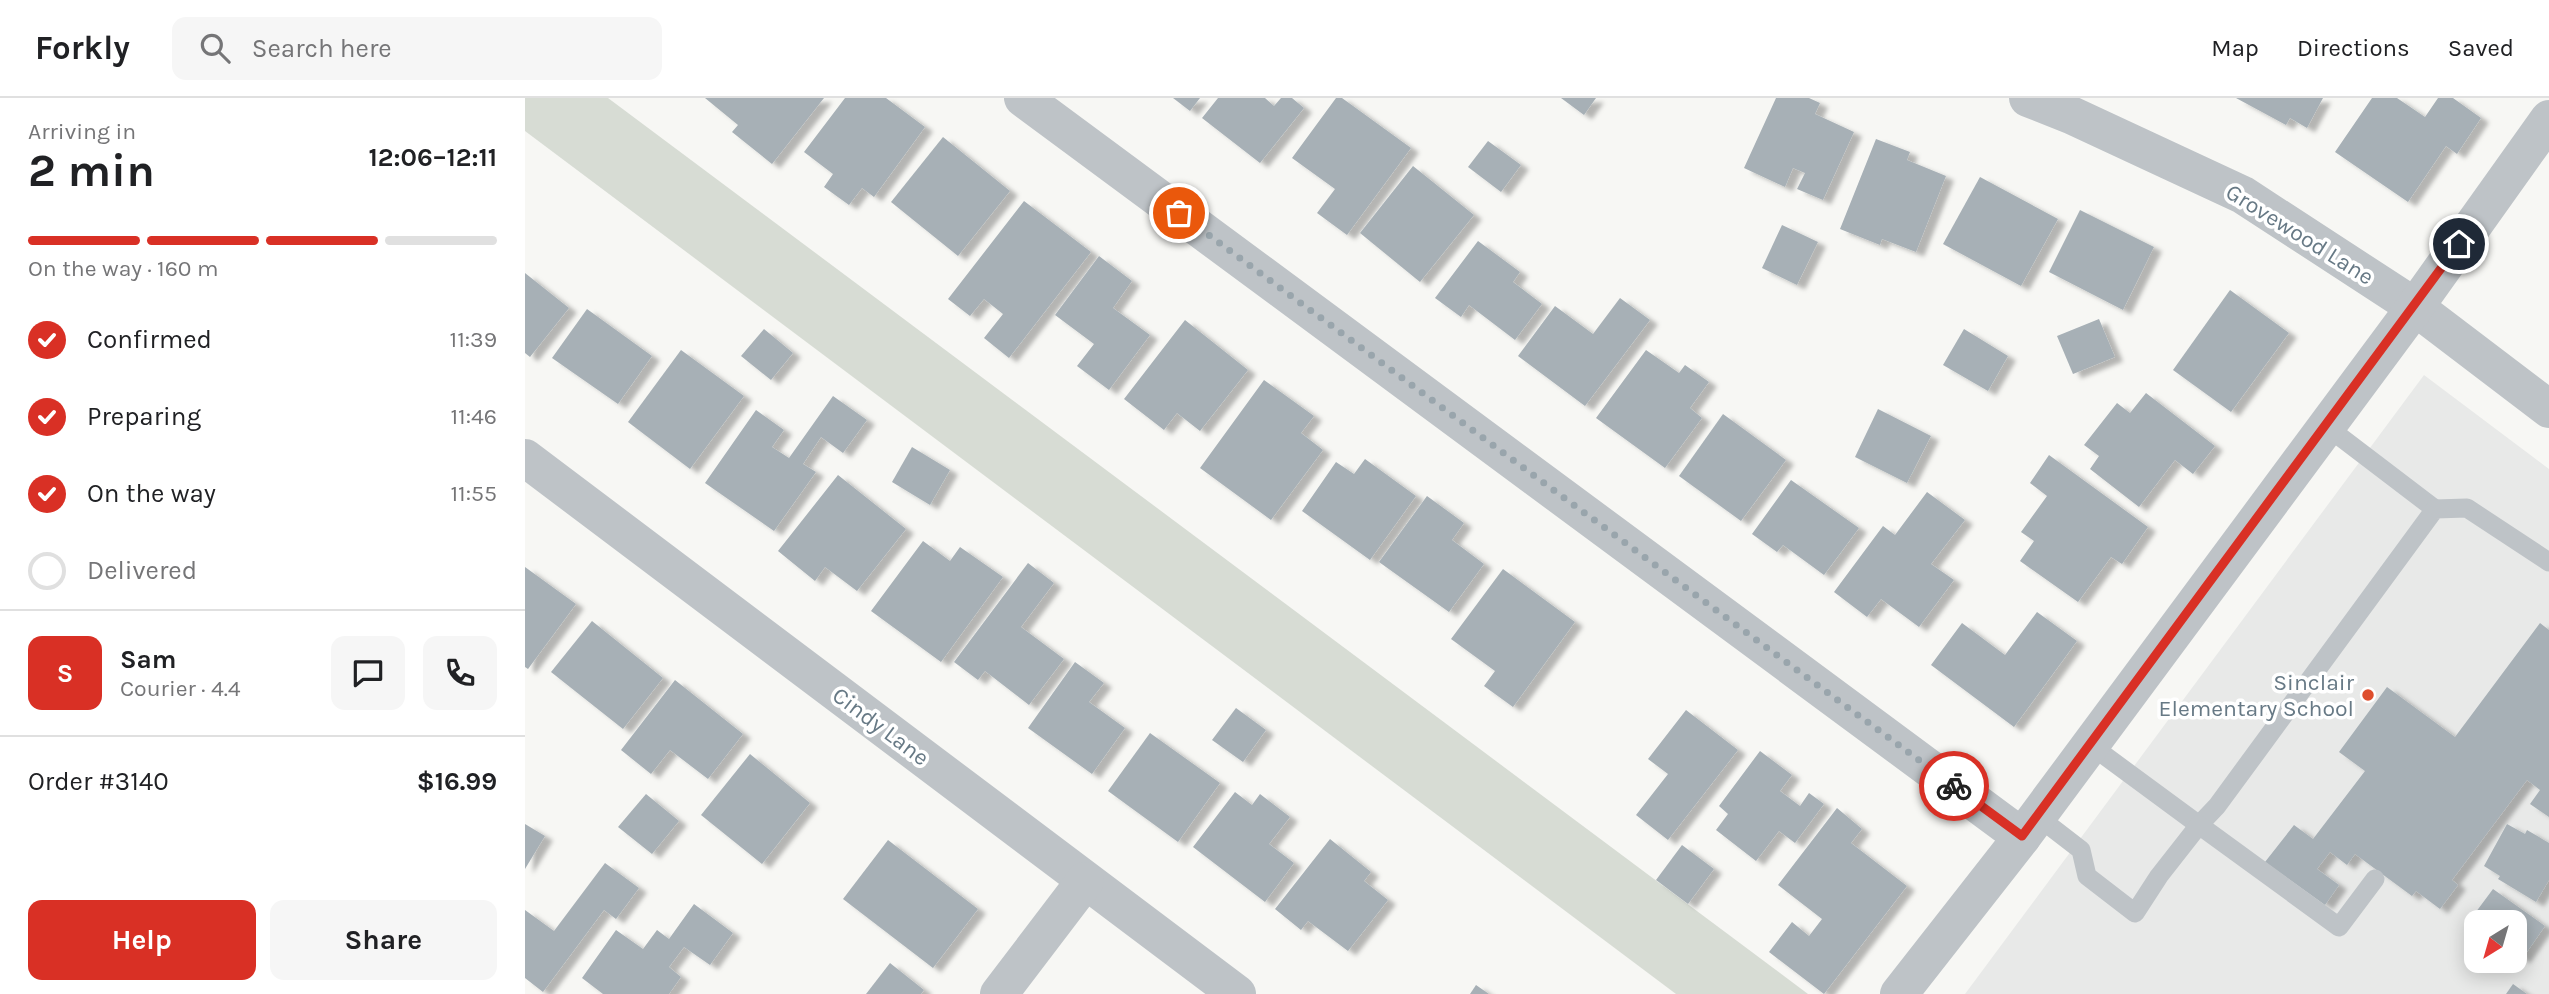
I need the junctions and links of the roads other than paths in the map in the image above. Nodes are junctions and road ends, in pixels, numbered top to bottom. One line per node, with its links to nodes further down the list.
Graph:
1 (1023, 98): 12 (street)
2 (2028, 98): 4 (street, Grovewood Lane)
3 (2549, 119): 4 (street)
4 (2415, 307): 5 (street, Grovewood Lane); 6 (street)
5 (2549, 409)
6 (2326, 426): 8 (lane); 10 (street)
7 (525, 457): 14 (street, Cindy Lane)
8 (2435, 509): 9 (lane); 11 (lane)
9 (2549, 562)
10 (2089, 744): 11 (lane); 12 (street)
11 (2199, 825): 12 (lane); 13 (lane)
12 (2030, 826): 17 (street)
13 (2375, 878)
14 (1085, 881): 15 (street); 16 (street, Cindy Lane)
15 (999, 994)
16 (1237, 994)
17 (1899, 994)

